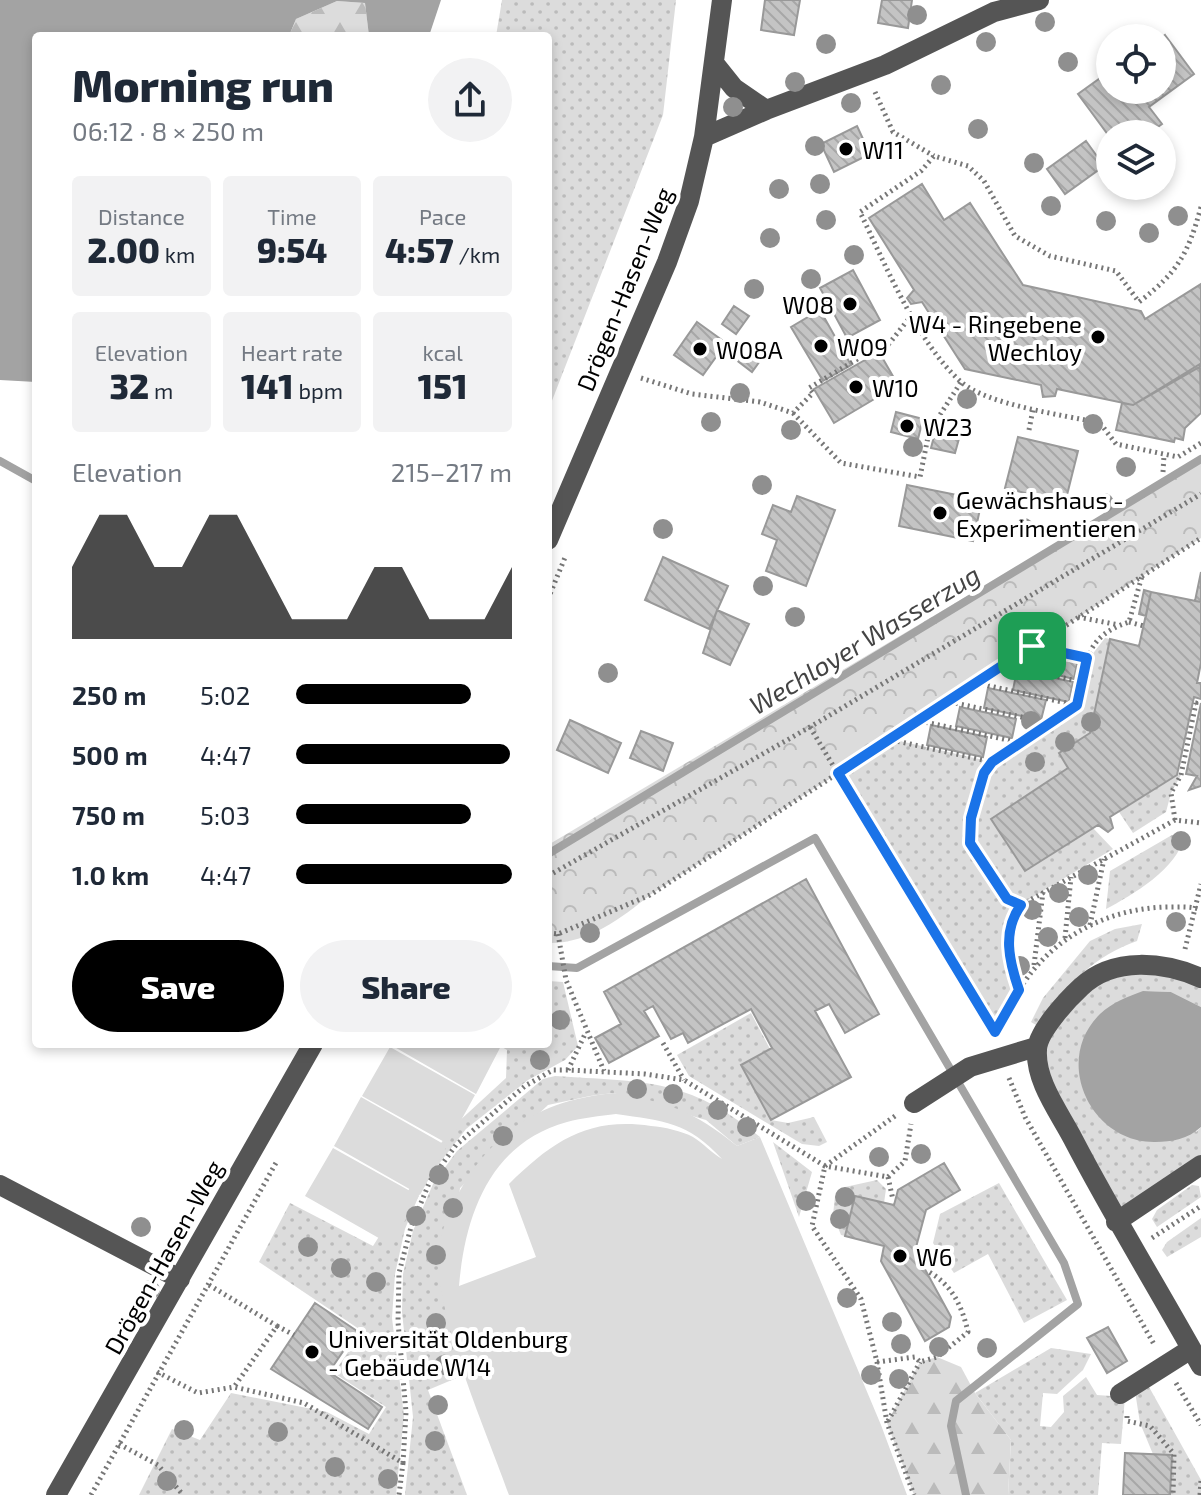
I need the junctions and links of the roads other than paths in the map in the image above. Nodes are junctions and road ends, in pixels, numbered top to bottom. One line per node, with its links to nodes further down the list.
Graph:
1 (722, 0): 3 (street, Drögen-Hasen-Weg)
2 (1039, 0): 4 (street)
3 (714, 63): 4 (street); 5 (street, Drögen-Hasen-Weg)
4 (766, 110): 5 (street)
5 (704, 137): 6 (street, Drögen-Hasen-Weg)
6 (552, 531)
7 (1201, 978): 8 (street)
8 (1036, 1047): 10 (street); 13 (street)
9 (311, 1048): 14 (street, Drögen-Hasen-Weg)
10 (914, 1103)
11 (1201, 1165): 13 (street)
12 (0, 1185): 14 (street)
13 (1116, 1222): 15 (street)
14 (180, 1279): 17 (street, Drögen-Hasen-Weg)
15 (1196, 1358): 16 (street)
16 (1124, 1392)
17 (56, 1495)

